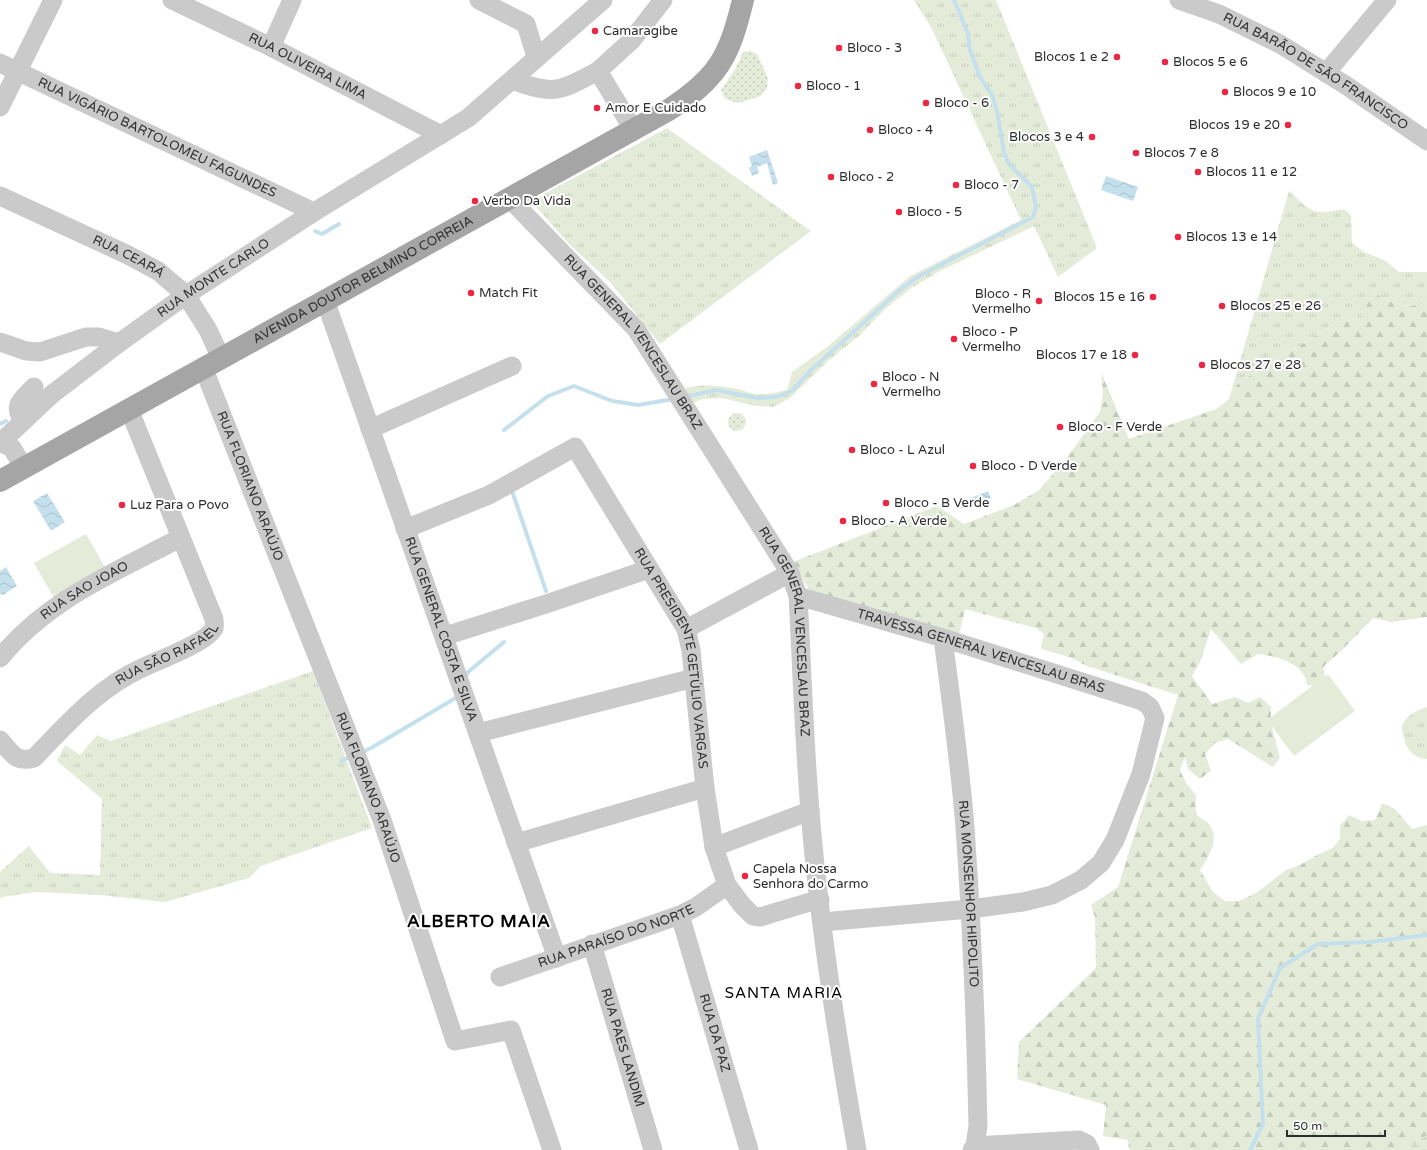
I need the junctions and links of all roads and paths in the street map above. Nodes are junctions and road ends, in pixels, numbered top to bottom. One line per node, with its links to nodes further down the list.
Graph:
1 (53, 0): 14 (street)
2 (172, 0): 10 (street, RUA OLIVEIRA LIMA)
3 (292, 0): 10 (street)
4 (479, 0): 11 (street)
5 (602, 0): 11 (street, RUA MONTE CARLO)
6 (663, 0): 13 (street)
7 (743, 0): 18 (main road, AVENIDA DOUTOR BELMINO CORREIA)
8 (1179, 0): 15 (street, RUA BARÃO DE SÃO FRANCISCO)
9 (1387, 0): 15 (street)
10 (271, 47): 19 (street, RUA OLIVEIRA LIMA)
11 (536, 57): 16 (street, RUA MONTE CARLO)
12 (0, 63): 14 (street, RUA VIGÁRIO BARTOLOMEU FAGUNDES)
13 (598, 70): 16 (street); 18 (street)
14 (17, 71): 17 (street); 23 (street, RUA VIGÁRIO BARTOLOMEU FAGUNDES)
15 (1326, 73): 20 (street, RUA BARÃO DE SÃO FRANCISCO)
16 (512, 80): 19 (street, RUA MONTE CARLO)
17 (0, 107)
18 (633, 130): 22 (main road, AVENIDA DOUTOR BELMINO CORREIA)
19 (441, 134): 23 (street, RUA MONTE CARLO)
20 (1425, 136)
21 (0, 196): 24 (street, RUA CEARÁ)
22 (509, 198): 25 (main road, AVENIDA DOUTOR BELMINO CORREIA); 40 (street, RUA GENERAL VENCESLAU BRAZ)
23 (314, 212): 24 (street, RUA MONTE CARLO)
24 (186, 295): 27 (street, RUA MONTE CARLO); 28 (street, RUA CEARÁ)
25 (325, 300): 28 (main road, AVENIDA DOUTOR BELMINO CORREIA); 33 (street, RUA GENERAL COSTA E SILVA)
26 (0, 342): 27 (street)
27 (119, 343): 32 (street, RUA MONTE CARLO)
28 (212, 362): 31 (main road, AVENIDA DOUTOR BELMINO CORREIA); 62 (street, RUA FLORIANO ARAÚJO)
29 (512, 366): 33 (street)
30 (34, 388): 32 (street)
31 (129, 409): 35 (main road, AVENIDA DOUTOR BELMINO CORREIA); 38 (street, RUA SÃO RAFAEL)
32 (23, 421): 34 (street, RUA MONTE CARLO)
33 (370, 429): 37 (street, RUA GENERAL COSTA E SILVA)
34 (1, 442): 35 (street)
35 (24, 468): 36 (main road, AVENIDA DOUTOR BELMINO CORREIA)
36 (0, 481)
37 (405, 529): 39 (street, RUA PRESIDENTE GETÚLIO VARGAS); 43 (street, RUA GENERAL COSTA E SILVA)
38 (180, 538): 45 (street, RUA SAO JOAO); 48 (street, RUA SÃO RAFAEL)
39 (649, 569): 42 (street, RUA PRESIDENTE GETÚLIO VARGAS); 43 (street)
40 (790, 573): 41 (street, RUA GENERAL VENCESLAU BRAZ); 42 (street)
41 (798, 596): 44 (street, TRAVESSA GENERAL VENCESLAU BRAS); 50 (street, RUA GENERAL VENCESLAU BRAZ)
42 (686, 629): 46 (street, RUA PRESIDENTE GETÚLIO VARGAS)
43 (445, 636): 47 (street, RUA GENERAL COSTA E SILVA)
44 (943, 638): 55 (street, RUA MONSENHOR HIPOLITO); 55 (street, TRAVESSA GENERAL VENCESLAU BRAS)
45 (0, 658)
46 (694, 678): 47 (street); 49 (street, RUA PRESIDENTE GETÚLIO VARGAS)
47 (478, 733): 51 (street, RUA GENERAL COSTA E SILVA)
48 (0, 740)
49 (705, 788): 51 (street); 52 (street, RUA PRESIDENTE GETÚLIO VARGAS)
50 (810, 811): 52 (street); 54 (street, RUA GENERAL VENCESLAU BRAZ)
51 (516, 843): 59 (street, RUA GENERAL COSTA E SILVA)
52 (714, 847): 53 (street, RUA PRESIDENTE GETÚLIO VARGAS)
53 (727, 886): 54 (street, RUA PRESIDENTE GETÚLIO VARGAS); 56 (street, RUA PARAÍSO DO NORTE)
54 (820, 899): 57 (street, RUA GENERAL VENCESLAU BRAZ)
55 (970, 909): 57 (street); 61 (street, RUA MONSENHOR HIPOLITO)
56 (680, 915): 58 (street, RUA PARAÍSO DO NORTE); 64 (street, RUA DA PAZ)
57 (822, 922): 65 (street, RUA GENERAL VENCESLAU BRAZ)
58 (592, 944): 59 (street, RUA PARAÍSO DO NORTE); 63 (street, RUA PAES LANDIM)
59 (557, 958): 60 (street, RUA PARAÍSO DO NORTE)
60 (500, 977)
61 (974, 1148): 66 (street)
62 (552, 1150)
63 (653, 1150)
64 (749, 1150)
65 (857, 1150)
66 (1090, 1150)

